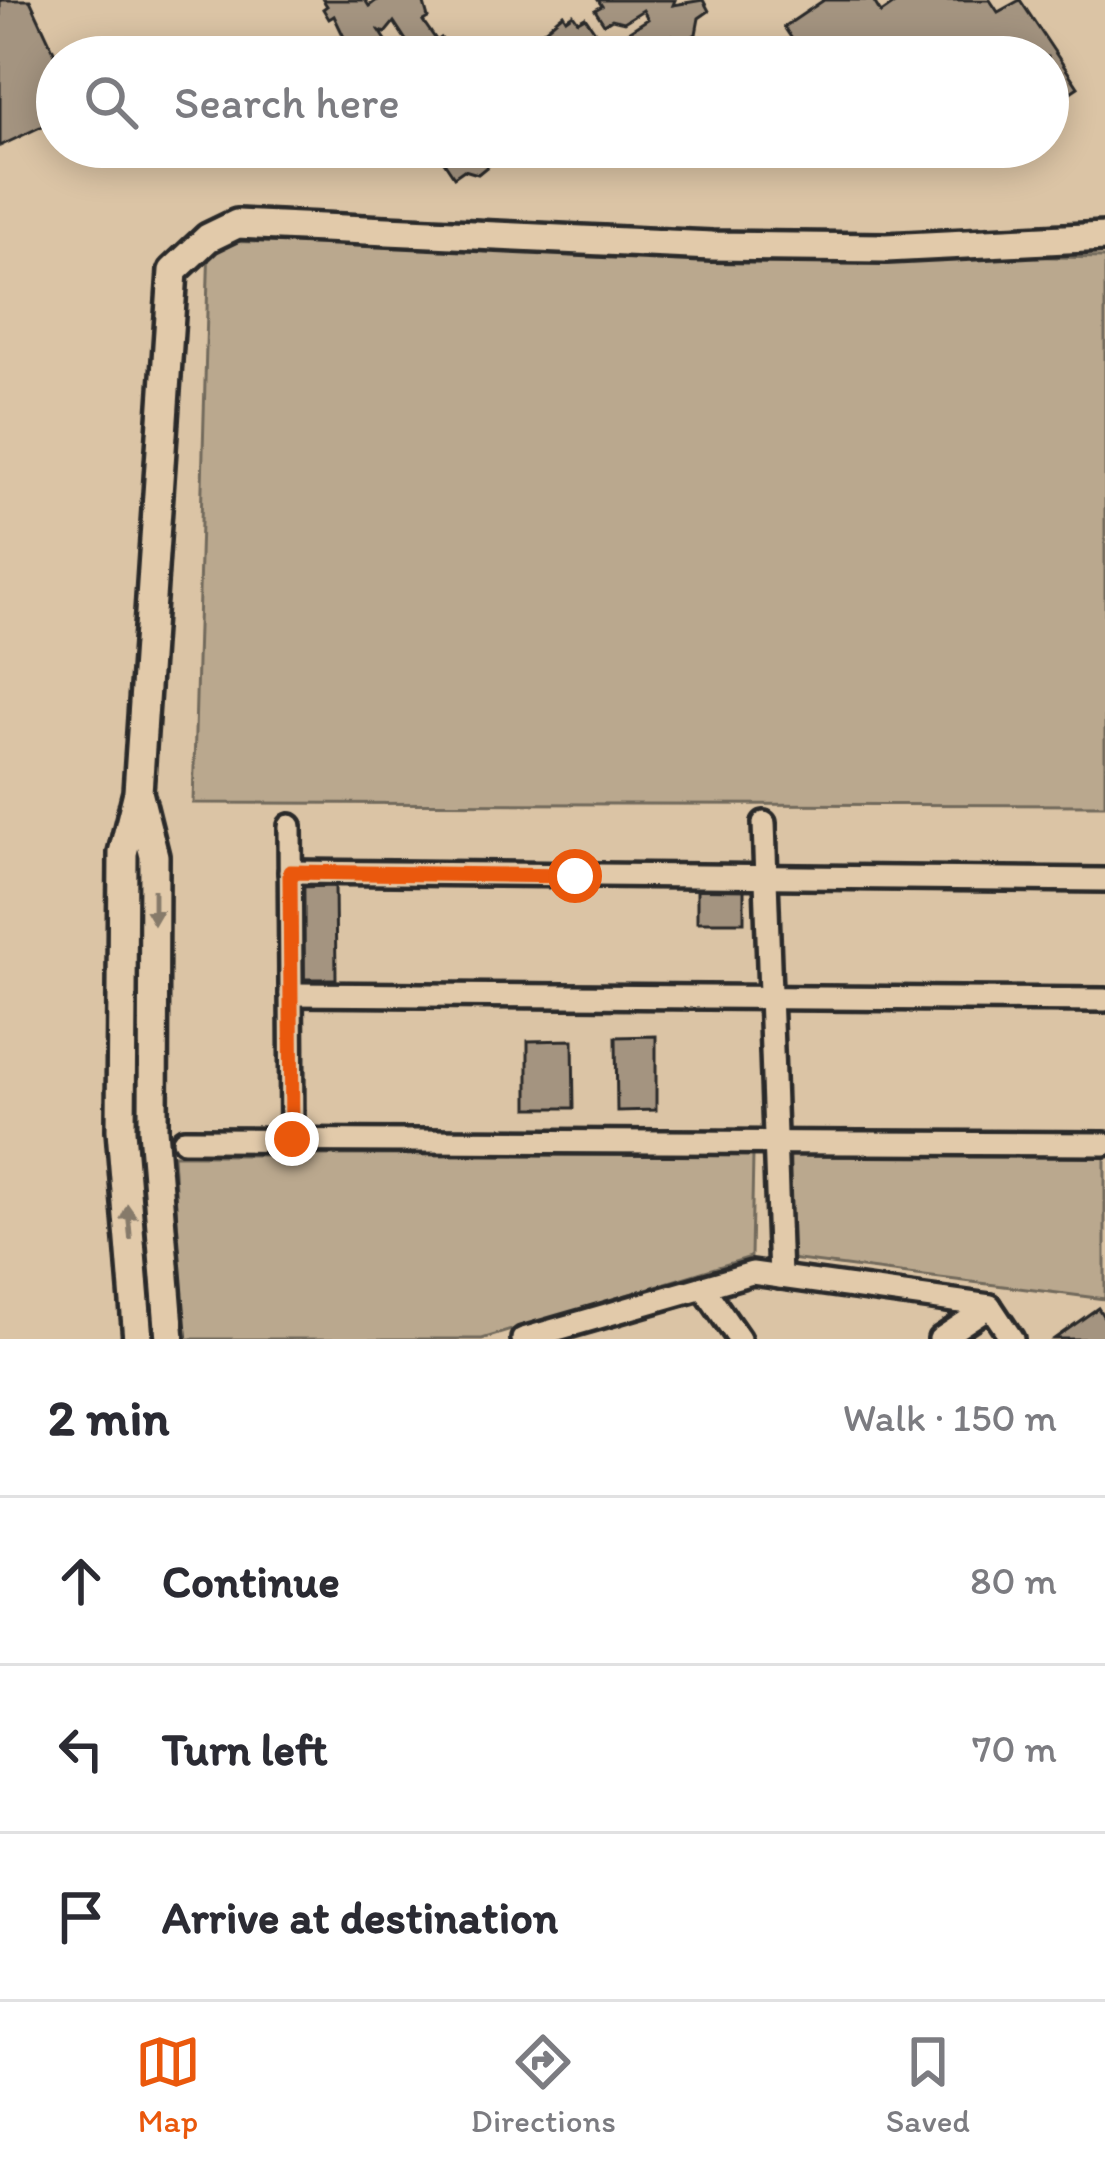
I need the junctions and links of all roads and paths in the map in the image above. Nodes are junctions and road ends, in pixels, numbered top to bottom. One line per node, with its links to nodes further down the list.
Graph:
1 (1105, 237): 2 (street)
2 (138, 792): 19 (street, one-way to 2); 20 (street, one-way to 20)
3 (764, 823): 6 (street)
4 (290, 826): 5 (street)
5 (290, 872): 6 (street); 8 (street)
6 (766, 878): 7 (street); 9 (street)
7 (1105, 880)
8 (291, 994): 9 (street); 11 (street)
9 (770, 1000): 10 (street); 12 (street)
10 (1105, 1000)
11 (292, 1139): 12 (street); 13 (street)
12 (775, 1139): 14 (street); 15 (street)
13 (184, 1140)
14 (1105, 1144)
15 (780, 1277): 16 (street); 17 (street)
16 (704, 1287): 18 (street); 21 (street)
17 (990, 1306): 22 (street); 23 (street)
18 (530, 1338)
19 (138, 1339)
20 (170, 1339)
21 (740, 1339)
22 (940, 1339)
23 (1012, 1339)

